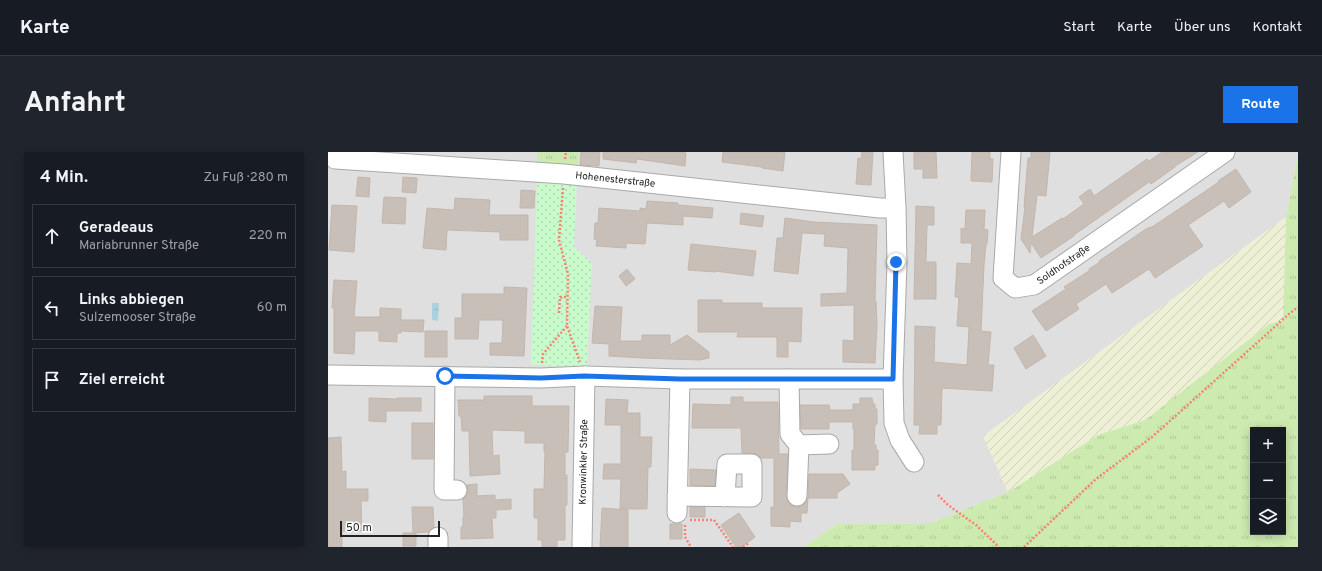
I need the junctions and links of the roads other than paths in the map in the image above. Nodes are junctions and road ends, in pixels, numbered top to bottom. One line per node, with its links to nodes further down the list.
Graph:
1 (893, 152): 5 (street)
2 (1011, 152): 3 (street, Soldhofstraße)
3 (1225, 152)
4 (333, 157): 5 (street, Hohenesterstraße)
5 (896, 208): 11 (street)
6 (328, 375): 7 (street)
7 (445, 376): 8 (street); 15 (street)
8 (584, 376): 9 (street); 18 (street, Kronwinkler Straße)
9 (680, 379): 10 (street); 16 (street)
10 (789, 379): 11 (street); 13 (street)
11 (893, 379): 14 (street)
12 (829, 444): 13 (street)
13 (799, 445): 17 (street)
14 (914, 462)
15 (457, 490)
16 (726, 496)
17 (797, 496)
18 (582, 547)

